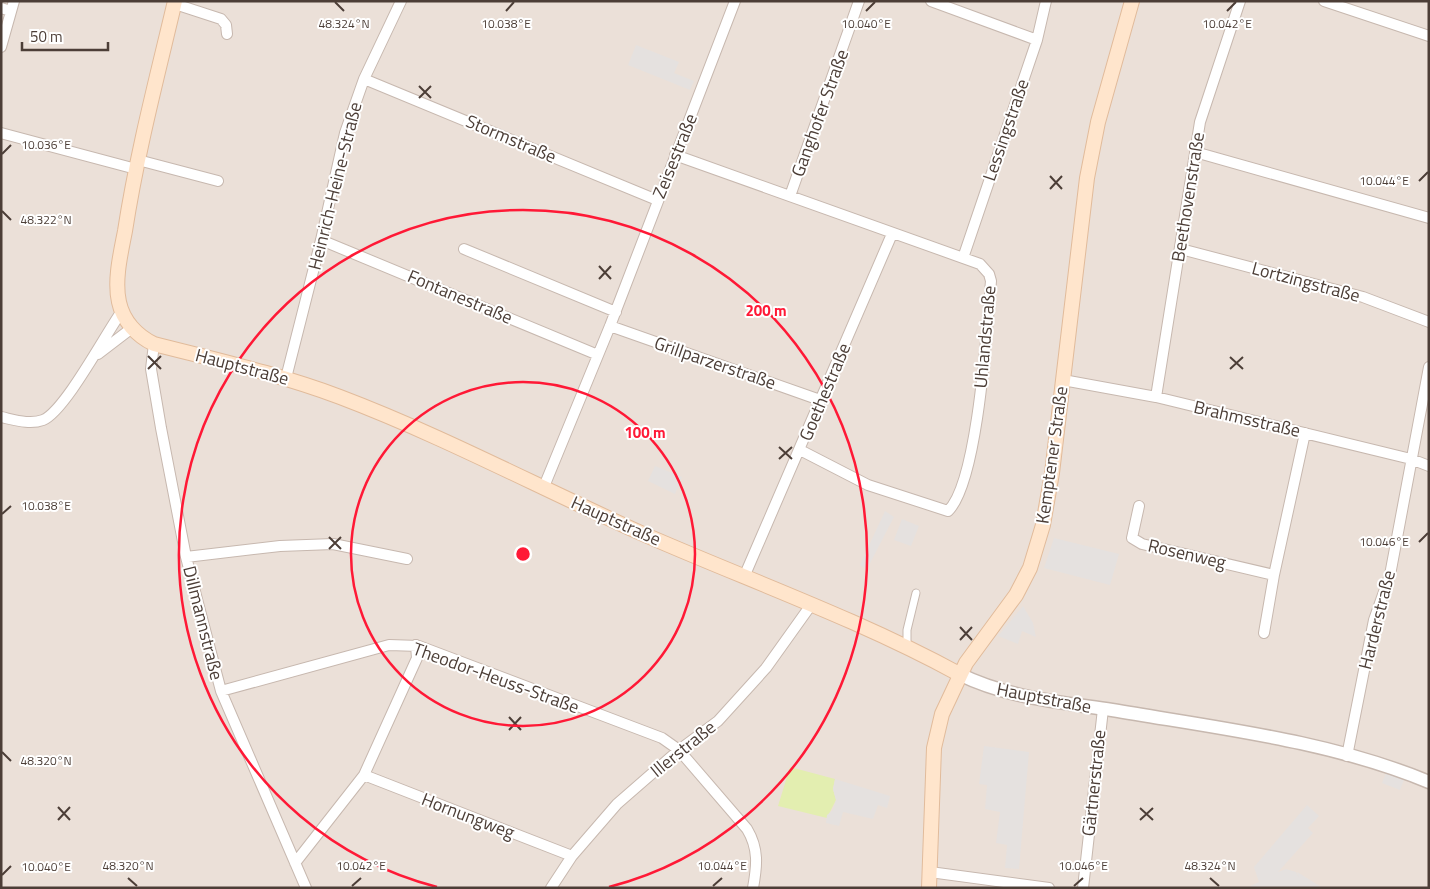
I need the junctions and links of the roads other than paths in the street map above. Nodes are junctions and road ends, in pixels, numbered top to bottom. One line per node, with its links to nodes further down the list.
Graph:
1 (401, 1): 15 (street, Heinrich-Heine-Straße)
2 (735, 1): 18 (street, Zeisestraße)
3 (859, 1): 21 (street, Ganghofer Straße)
4 (931, 1): 13 (street)
5 (1046, 1): 13 (street, Lessingstraße)
6 (1132, 1): 39 (main road, Kemptener Straße)
7 (1240, 1): 17 (street, Beethovenstraße)
8 (1324, 1): 12 (street)
9 (175, 3): 11 (street); 19 (main road, Hauptstraße)
10 (9, 7): 14 (street)
11 (227, 34)
12 (1429, 36)
13 (1037, 40): 28 (street, Lessingstraße)
14 (1, 46)
15 (364, 79): 22 (street, Stormstraße); 25 (street, Heinrich-Heine-Straße)
16 (1, 132): 19 (street)
17 (1195, 152): 23 (street); 27 (street, Beethovenstraße)
18 (675, 155): 21 (street, Uhlandstraße); 22 (street, Zeisestraße)
19 (137, 165): 20 (street); 29 (main road, Hauptstraße)
20 (218, 181)
21 (790, 196): 24 (street, Uhlandstraße)
22 (657, 200): 30 (street, Zeisestraße)
23 (1429, 218)
24 (892, 234): 28 (street, Uhlandstraße); 41 (street, Goethestraße)
25 (321, 240): 35 (street, Fontanestraße); 38 (street, Heinrich-Heine-Straße)
26 (464, 249): 30 (street)
27 (1181, 249): 31 (street, Lortzingstraße); 40 (street, Beethovenstraße)
28 (963, 258): 44 (street, Uhlandstraße)
29 (122, 311): 33 (main road, Hauptstraße); 36 (street)
30 (616, 312): 32 (street, Zeisestraße)
31 (1429, 322)
32 (610, 326): 35 (street, Zeisestraße); 41 (street, Grillparzerstraße)
33 (132, 328): 34 (main road, Hauptstraße); 36 (street)
34 (154, 344): 38 (main road, Hauptstraße); 49 (street, Dillmannstraße)
35 (598, 355): 47 (street, Zeisestraße)
36 (92, 359): 42 (street)
37 (1429, 367): 45 (street, Harderstraße)
38 (286, 378): 47 (main road, Hauptstraße)
39 (1063, 380): 40 (street, Brahmsstraße); 58 (main road, Kemptener Straße)
40 (1156, 398): 43 (street, Brahmsstraße)
41 (820, 400): 44 (street, Goethestraße)
42 (1, 417)
43 (1305, 433): 45 (street, Brahmsstraße); 51 (street)
44 (800, 450): 52 (street, Goethestraße)
45 (1411, 459): 46 (street, Brahmsstraße); 62 (street, Harderstraße)
46 (1429, 466)
47 (543, 489): 52 (main road, Hauptstraße)
48 (1139, 506): 51 (street, Rosenweg)
49 (186, 557): 50 (street); 59 (street, Dillmannstraße)
50 (407, 559)
51 (1274, 575): 55 (street)
52 (744, 577): 54 (main road, Hauptstraße)
53 (916, 593): 57 (street)
54 (810, 605): 57 (main road, Hauptstraße); 61 (street, Illerstraße)
55 (1264, 633)
56 (416, 645): 59 (street, Theodor-Heuss-Straße); 61 (street, Theodor-Heuss-Straße); 63 (street)
57 (907, 648): 58 (main road, Hauptstraße)
58 (959, 674): 60 (street, Hauptstraße); 67 (main road, Kemptener Straße)
59 (221, 691): 66 (street, Dillmannstraße)
60 (1103, 709): 62 (street, Hauptstraße); 73 (street, Gärtnerstraße)
61 (679, 750): 65 (street, Illerstraße); 70 (street, Theodor-Heuss-Straße)
62 (1347, 756): 64 (street, Hauptstraße)
63 (364, 775): 65 (street, Hornungweg); 66 (street)
64 (1428, 780)
65 (572, 856): 69 (street, Illerstraße)
66 (295, 863): 68 (street, Dillmannstraße)
67 (930, 872): 71 (main road, Kemptener Straße); 72 (street)
68 (306, 888)
69 (552, 888)
70 (754, 888)
71 (929, 888)
72 (1049, 888)
73 (1083, 888)

